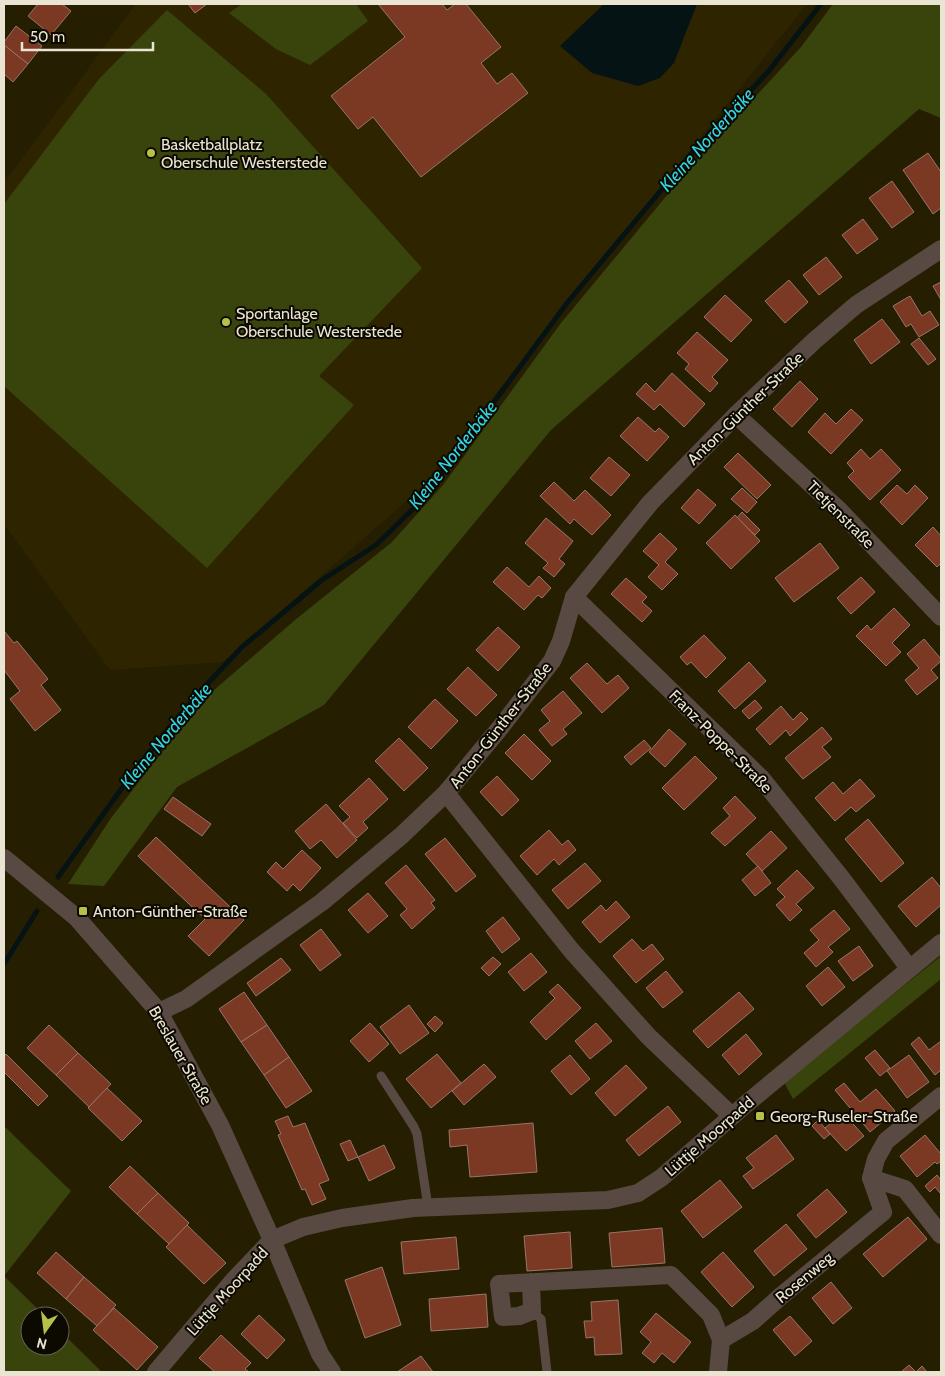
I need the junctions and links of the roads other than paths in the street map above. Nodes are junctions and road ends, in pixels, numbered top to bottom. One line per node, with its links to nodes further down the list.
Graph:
1 (941, 249): 2 (street, Anton-Günther-Straße)
2 (736, 414): 3 (street, Anton-Günther-Straße); 4 (street, Tietjenstraße)
3 (574, 597): 5 (street, Anton-Günther-Straße); 8 (street, Franz-Poppe-Straße)
4 (941, 617)
5 (446, 793): 9 (street, Anton-Günther-Straße); 12 (street)
6 (4, 858): 9 (street, Breslauer Straße)
7 (941, 943): 8 (street, Lüttje Moorpadd)
8 (909, 968): 12 (street, Lüttje Moorpadd)
9 (159, 1012): 16 (street, Breslauer Straße)
10 (381, 1076): 14 (lane)
11 (941, 1096): 13 (street)
12 (732, 1116): 14 (street, Lüttje Moorpadd)
13 (871, 1178): 15 (street); 19 (street, Rosenweg)
14 (428, 1207): 16 (street, Lüttje Moorpadd)
15 (941, 1235)
16 (272, 1240): 20 (street, Lüttje Moorpadd); 21 (street, Breslauer Straße)
17 (531, 1282): 18 (street); 18 (street); 19 (street)
18 (532, 1311): 22 (lane)
19 (721, 1340): 23 (street)
20 (156, 1372)
21 (332, 1372)
22 (547, 1372)
23 (718, 1372)

